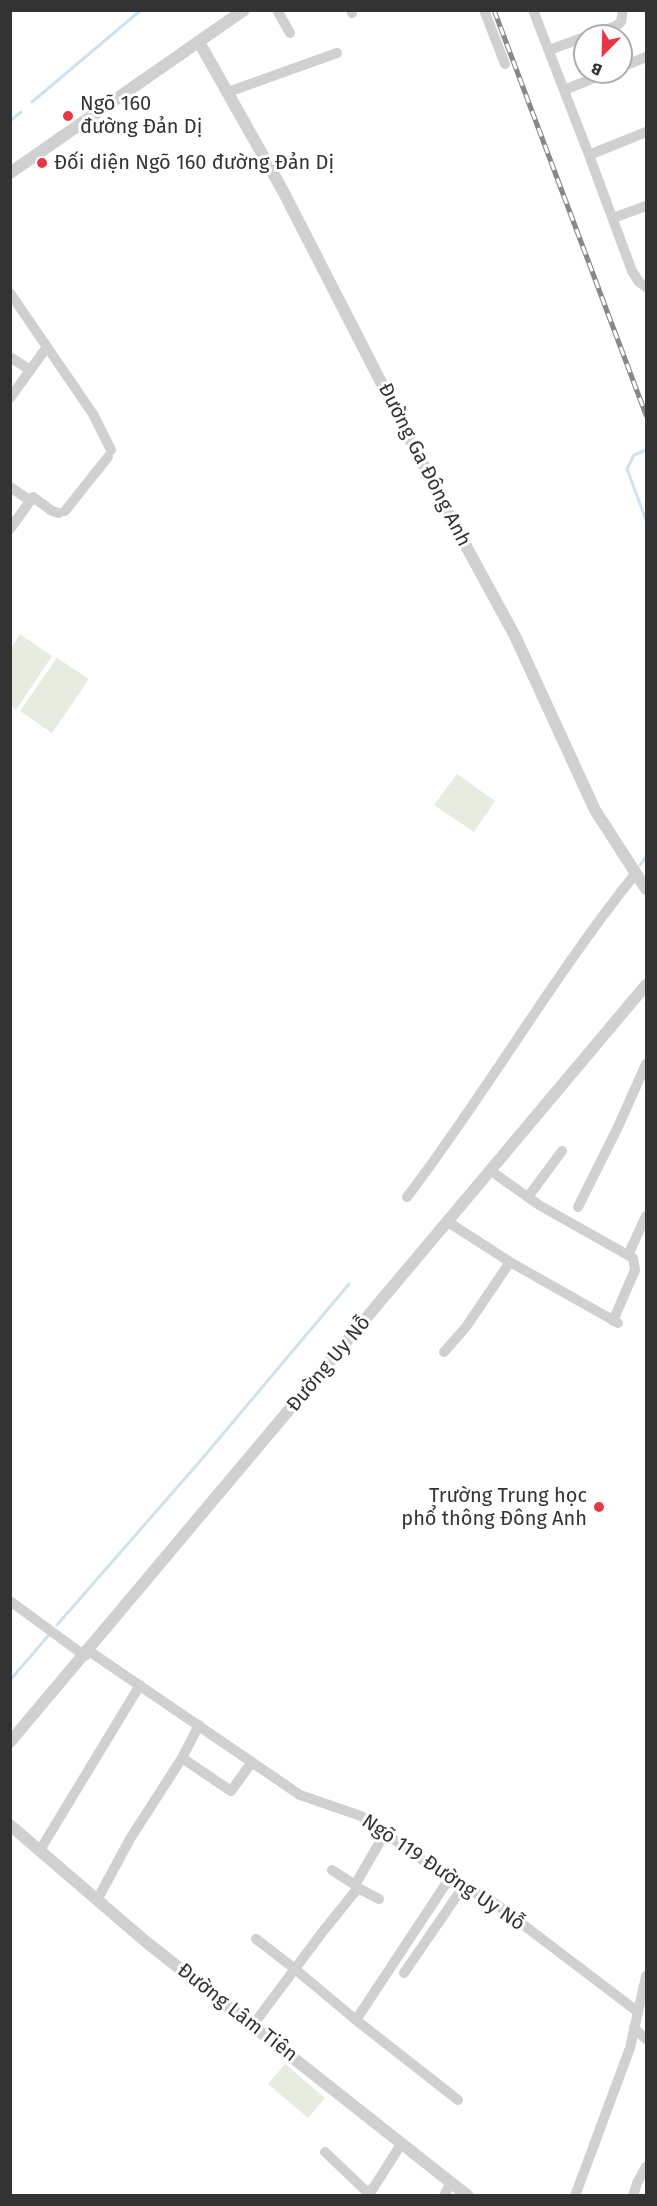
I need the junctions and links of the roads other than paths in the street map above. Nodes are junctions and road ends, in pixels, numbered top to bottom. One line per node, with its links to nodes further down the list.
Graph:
1 (244, 10): 8 (street)
2 (277, 10): 7 (street)
3 (484, 10): 12 (street)
4 (532, 10): 10 (street)
5 (624, 10): 6 (street)
6 (618, 24)
7 (290, 33)
8 (199, 42): 15 (street, Đường Ga Đông Anh); 18 (street)
9 (573, 42): 10 (street)
10 (549, 50): 14 (street)
11 (337, 53): 15 (street)
12 (505, 64)
13 (579, 84): 14 (street)
14 (564, 90): 17 (street)
15 (228, 92): 30 (street, Đường Ga Đông Anh)
16 (646, 132): 17 (street)
17 (590, 155): 20 (street)
18 (10, 173)
19 (646, 206): 20 (street)
20 (613, 219): 21 (street)
21 (644, 282)
22 (10, 293): 23 (street)
23 (47, 347): 25 (street); 28 (street)
24 (10, 357): 25 (street)
25 (30, 370): 26 (street)
26 (10, 398)
27 (10, 487): 28 (street)
28 (30, 501): 29 (street)
29 (10, 529)
30 (636, 873): 31 (street, Đường Ga Đông Anh); 36 (street)
31 (646, 889)
32 (645, 990): 35 (street, Đường Uy Nỗ)
33 (646, 1064): 38 (street)
34 (562, 1151): 37 (street)
35 (491, 1171): 37 (street); 40 (street, Đường Uy Nỗ)
36 (406, 1197)
37 (528, 1197): 41 (street)
38 (578, 1207)
39 (646, 1216): 41 (street)
40 (448, 1222): 42 (street); 45 (street, Đường Uy Nỗ)
41 (628, 1255): 42 (street)
42 (510, 1262): 43 (street)
43 (444, 1352)
44 (10, 1601): 45 (street, Ngõ 119 Đường Uy Nỗ)
45 (87, 1653): 46 (street, Ngõ 119 Đường Uy Nỗ); 48 (street, Đường Uy Nỗ)
46 (140, 1685): 47 (street, Ngõ 119 Đường Uy Nỗ); 53 (street)
47 (199, 1725): 49 (street); 50 (street, Ngõ 119 Đường Uy Nỗ)
48 (10, 1742)
49 (182, 1758): 50 (street); 59 (street)
50 (252, 1762): 52 (street, Ngõ 119 Đường Uy Nỗ)
51 (10, 1825): 53 (street, Đường Lâm Tiên)
52 (385, 1833): 55 (street, Ngõ 119 Đường Uy Nỗ); 56 (street)
53 (40, 1850): 59 (street, Đường Lâm Tiên)
54 (332, 1870): 56 (street)
55 (448, 1880): 57 (street, Ngõ 119 Đường Uy Nỗ); 65 (street)
56 (356, 1887): 58 (street); 61 (street)
57 (463, 1887): 62 (street); 64 (street, Ngõ 119 Đường Uy Nỗ)
58 (379, 1899)
59 (97, 1900): 66 (street, Đường Lâm Tiên)
60 (256, 1939): 61 (street)
61 (295, 1969): 65 (street); 66 (street)
62 (404, 1973)
63 (646, 1976): 64 (street)
64 (638, 2012): 67 (street)
65 (356, 2020): 69 (street)
66 (253, 2025): 70 (street, Đường Lâm Tiên)
67 (634, 2028): 68 (street); 76 (street)
68 (646, 2039)
69 (458, 2100)
70 (402, 2143): 71 (street); 73 (street, Đường Lâm Tiên)
71 (325, 2152)
72 (646, 2167): 77 (street)
73 (451, 2182): 74 (street); 75 (street, Đường Lâm Tiên)
74 (444, 2196)
75 (468, 2196)
76 (575, 2196)
77 (633, 2196)

